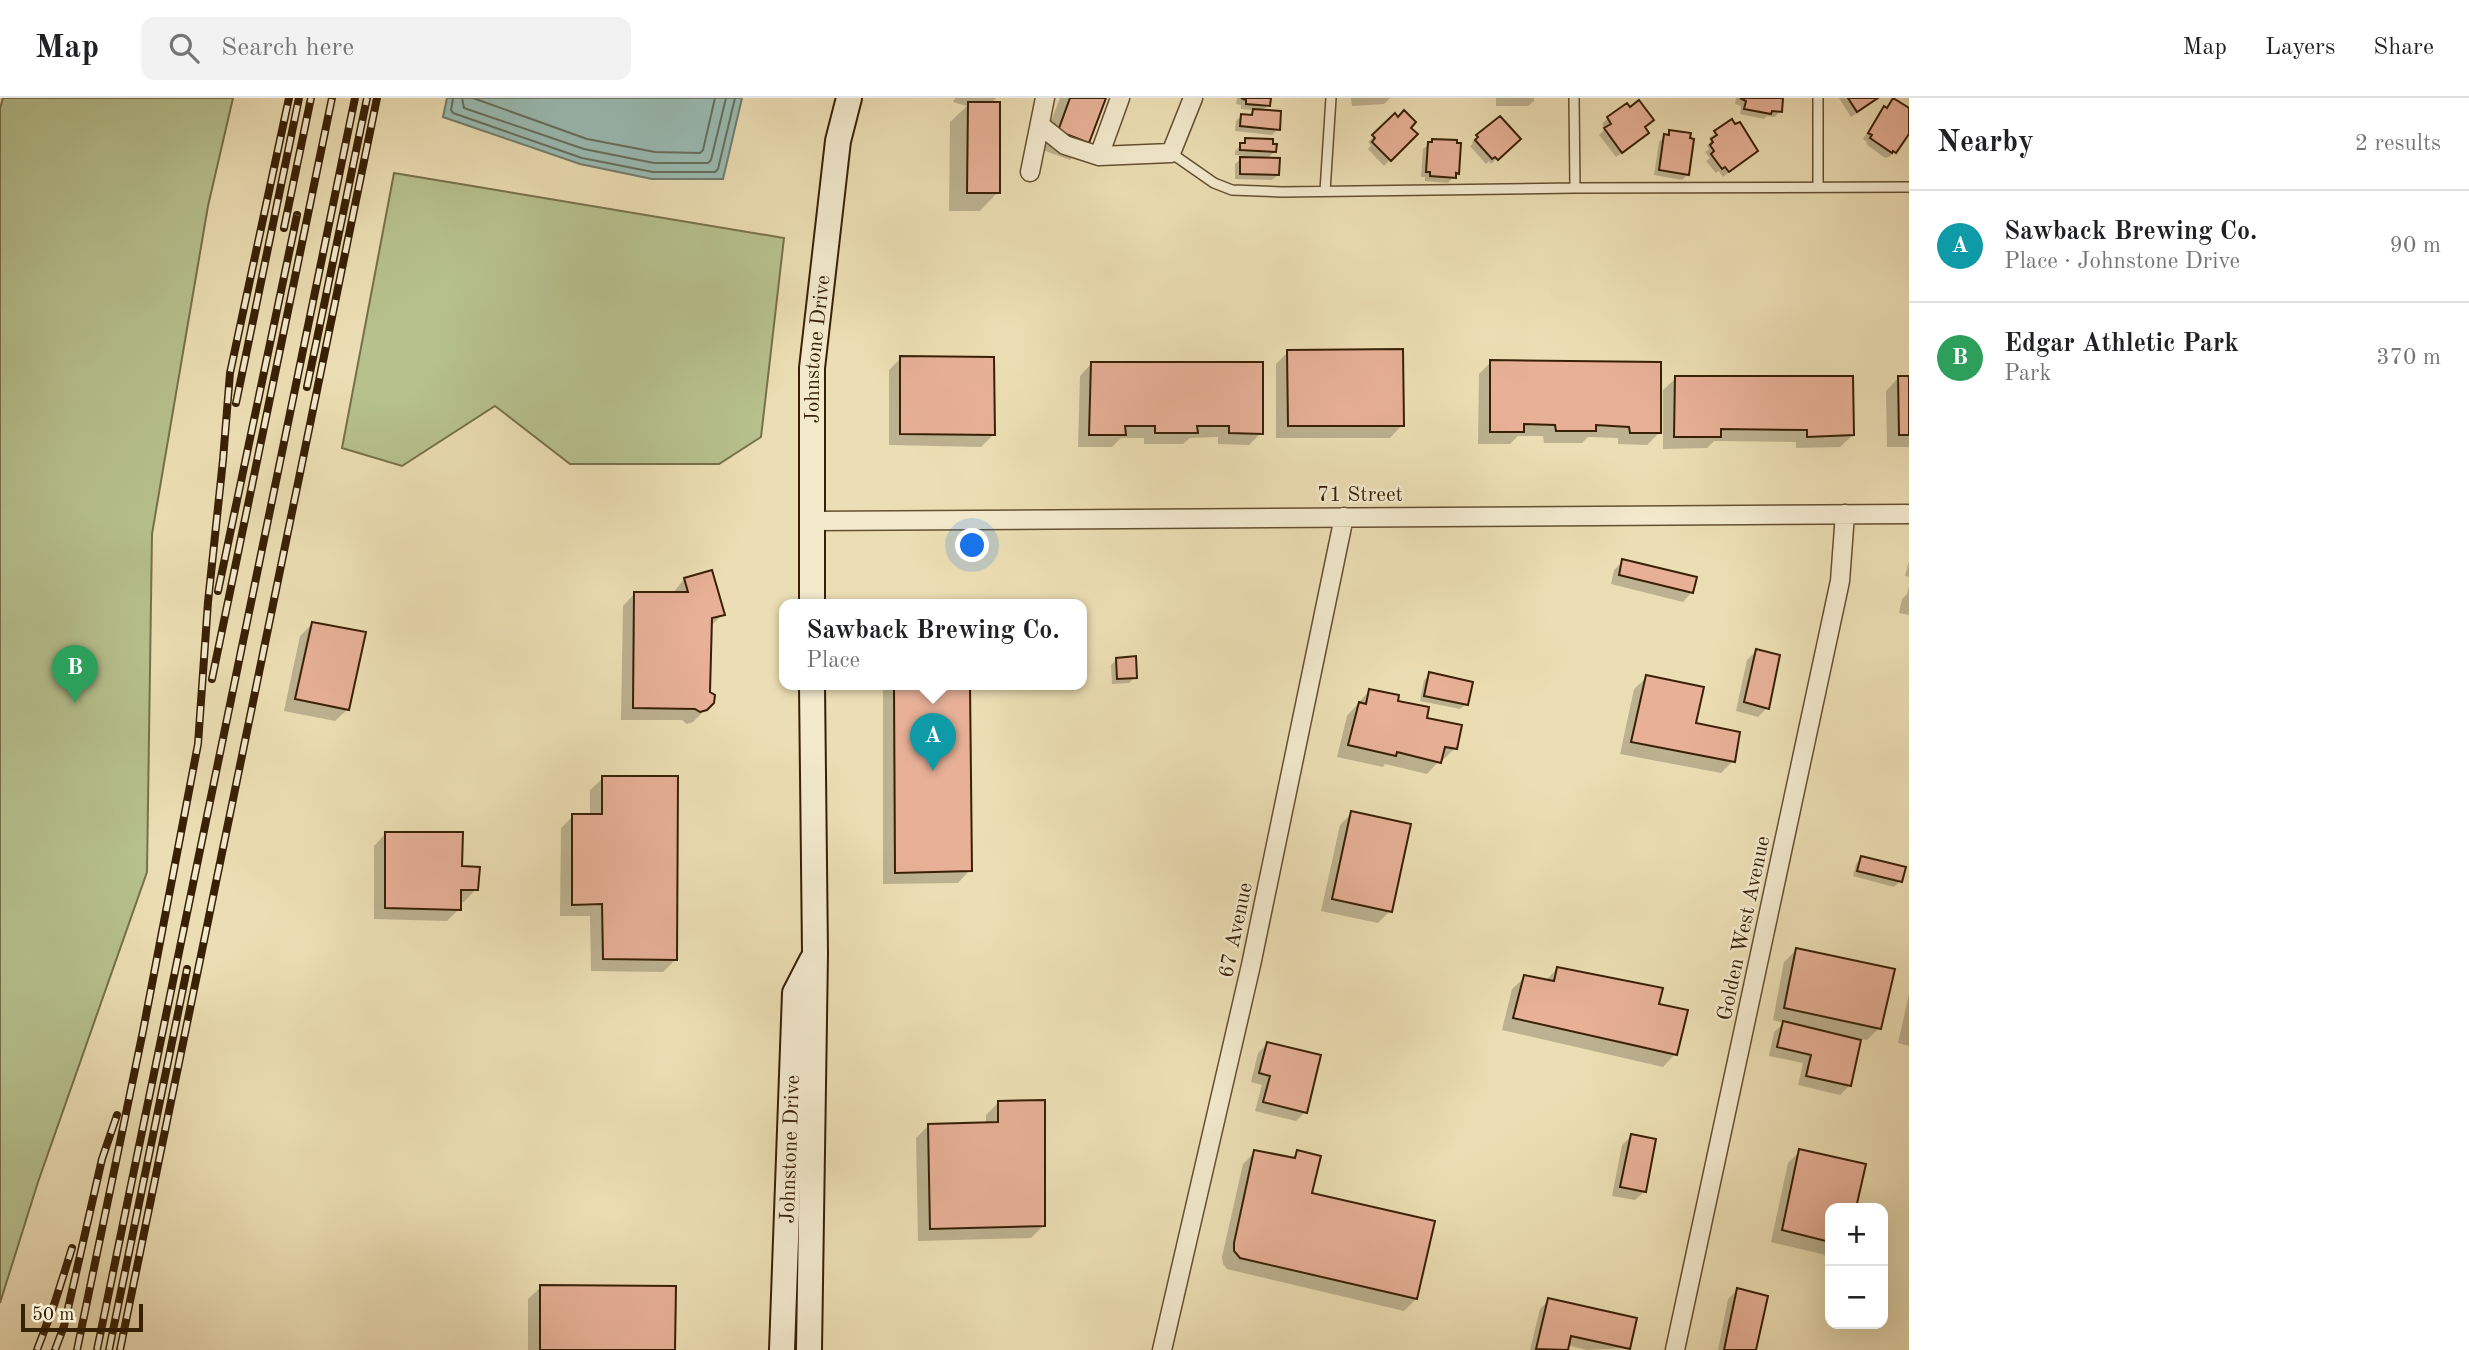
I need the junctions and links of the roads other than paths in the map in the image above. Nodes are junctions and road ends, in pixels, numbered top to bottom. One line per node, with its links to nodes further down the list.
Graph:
1 (849, 98): 19 (main road, Johnstone Drive)
2 (1045, 98): 8 (street)
3 (1120, 98): 10 (street)
4 (1193, 98): 9 (street)
5 (1331, 98): 15 (lane)
6 (1574, 98): 14 (lane)
7 (1818, 98): 12 (lane)
8 (1040, 125): 10 (street); 11 (street)
9 (1171, 153): 10 (street); 15 (lane)
10 (1099, 156)
11 (1030, 172)
12 (1818, 186): 13 (lane); 14 (lane)
13 (1909, 187)
14 (1575, 188): 15 (lane)
15 (1325, 191)
16 (1845, 514): 17 (street, 71 Street); 18 (street, 71 Street); 26 (street, Golden West Avenue)
17 (1909, 514)
18 (1344, 517): 19 (street, 71 Street); 25 (street, 67 Avenue)
19 (811, 521): 20 (main road, Johnstone Drive)
20 (812, 599)
21 (813, 690): 22 (main road, Johnstone Drive)
22 (816, 953): 23 (main road, Johnstone Drive); 24 (main road, Johnstone Drive)
23 (782, 1350)
24 (809, 1350)
25 (1162, 1350)
26 (1675, 1350)

